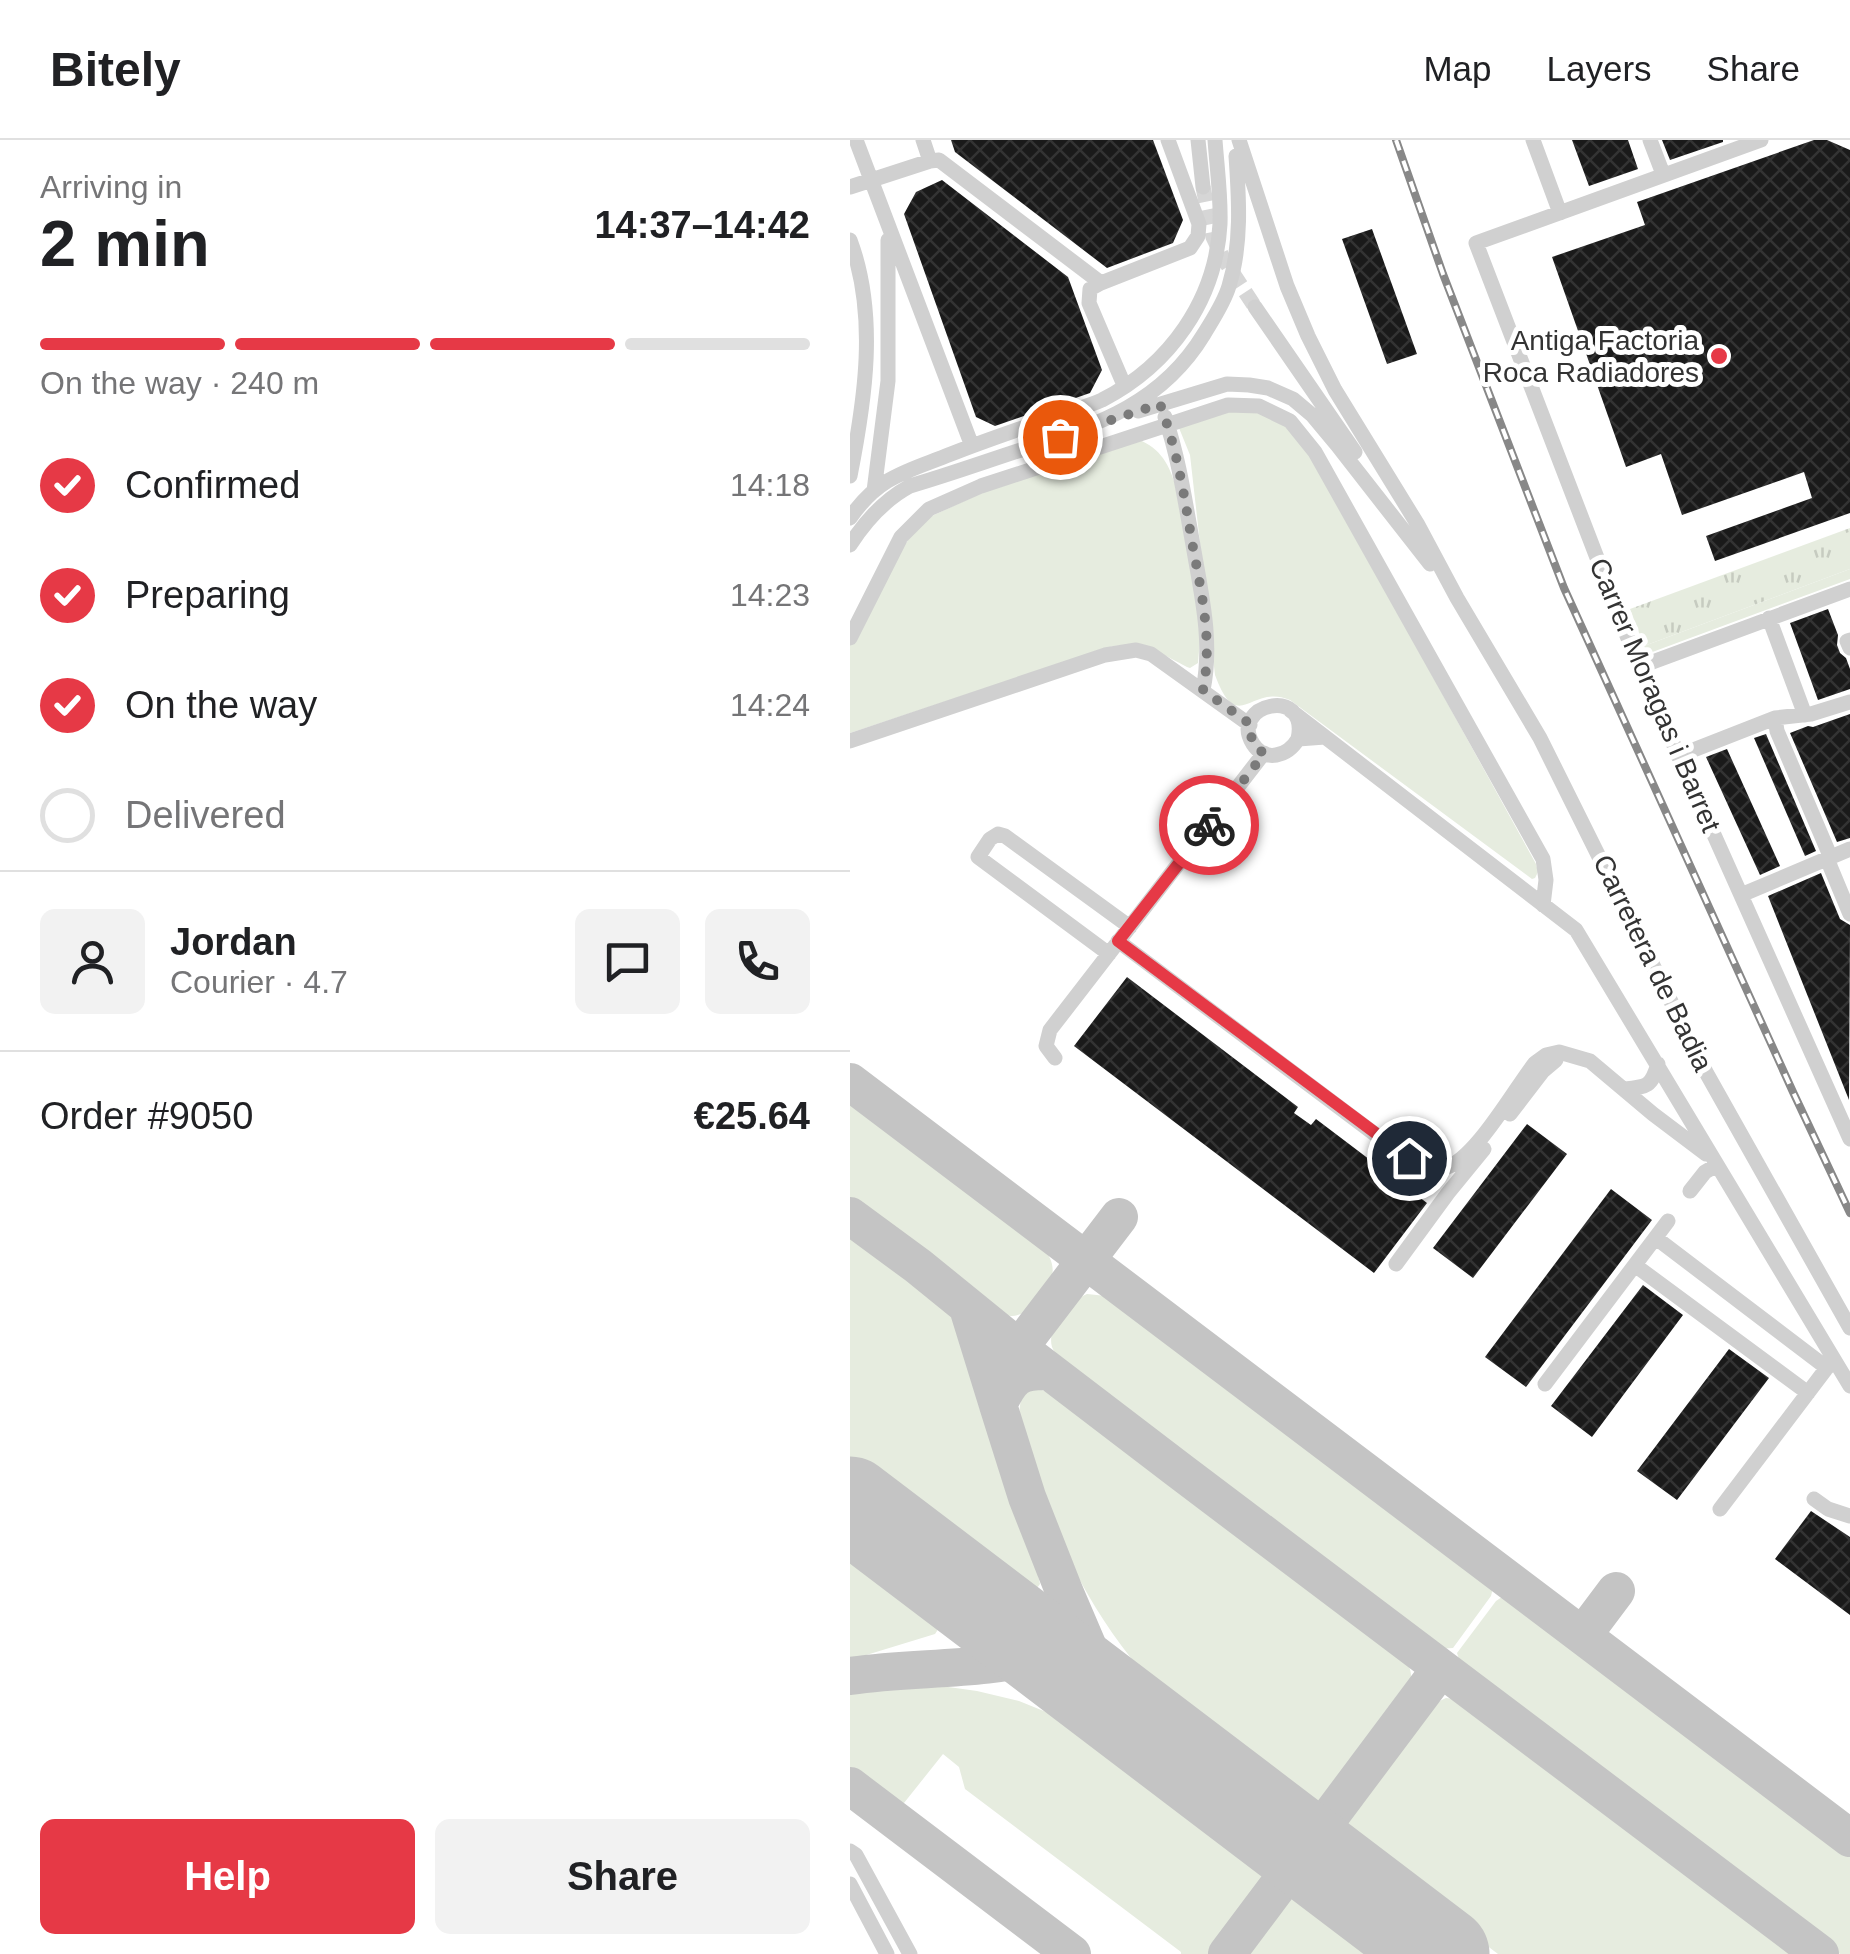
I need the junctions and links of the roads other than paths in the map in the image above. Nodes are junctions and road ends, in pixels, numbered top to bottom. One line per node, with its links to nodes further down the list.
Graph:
1 (856, 140): 12 (street)
2 (922, 140): 10 (street)
3 (1168, 140): 18 (street)
4 (1198, 140): 13 (street)
5 (1215, 140): 20 (street)
6 (1237, 140): 22 (street); 31 (street)
7 (1533, 140): 15 (street)
8 (1650, 140): 11 (street)
9 (1761, 140): 11 (street)
10 (930, 161): 12 (street); 18 (street)
11 (1663, 174): 15 (street)
12 (870, 181): 14 (street); 16 (street)
13 (1203, 186)
14 (850, 187)
15 (1560, 213): 36 (street, Carrer Moragas i Barret)
16 (888, 226): 24 (street); 26 (street)
17 (850, 240): 25 (street)
18 (1101, 283): 20 (street)
19 (1256, 307): 31 (street)
20 (1124, 385): 24 (street)
21 (1160, 404): 22 (street); 23 (street); 31 (street)
22 (1096, 425): 29 (street)
23 (1168, 426): 33 (street); 37 (street); 51 (street)
24 (972, 446): 26 (street)
25 (850, 476)
26 (874, 489): 27 (street); 28 (street)
27 (850, 518)
28 (850, 532)
29 (850, 545)
30 (1850, 588): 32 (street)
31 (1457, 598): 68 (street, Carretera de Badia)
32 (1769, 618): 36 (street); 40 (street)
33 (850, 638)
34 (1850, 640): 35 (street)
35 (1850, 648)
36 (1639, 667): 47 (street, Carrer Moragas i Barret)
37 (1203, 690): 42 (street); 45 (street)
38 (1850, 702): 40 (street)
39 (1290, 710): 42 (street); 43 (street); 44 (street)
40 (1805, 715): 41 (street)
41 (1775, 718): 47 (street); 49 (street)
42 (1250, 724): 46 (street)
43 (1325, 737): 44 (street); 51 (street)
44 (1298, 740): 46 (street)
45 (850, 741)
46 (1264, 754): 53 (street)
47 (1678, 756): 50 (street, Carrer Moragas i Barret)
48 (1850, 848): 49 (street)
49 (1828, 857): 50 (street); 52 (street)
50 (1741, 895): 61 (street, Carrer Moragas i Barret)
51 (1542, 904): 57 (street)
52 (1850, 914)
53 (1130, 926): 54 (street); 54 (street)
54 (1114, 948): 55 (street); 56 (street)
55 (1567, 1053): 58 (street); 66 (street)
56 (1055, 1058)
57 (1658, 1064): 58 (street); 59 (street)
58 (1624, 1089): 60 (street)
59 (1680, 1101): 60 (street); 62 (street)
60 (1653, 1114): 62 (street)
61 (1848, 1131)
62 (1715, 1162): 63 (street); 69 (street)
63 (1690, 1192)
64 (1668, 1221): 65 (street)
65 (1656, 1238): 67 (street); 69 (street)
66 (1396, 1264)
67 (1636, 1266): 70 (street); 72 (street)
68 (1850, 1328)
69 (1830, 1363): 71 (street); 72 (street)
70 (1545, 1384)
71 (1850, 1386)
72 (1808, 1393): 74 (street)
73 (1814, 1498): 75 (street)
74 (1720, 1510)
75 (1850, 1516)
76 (850, 1850): 79 (street)
77 (850, 1884): 78 (street)
78 (887, 1954)
79 (910, 1954)

